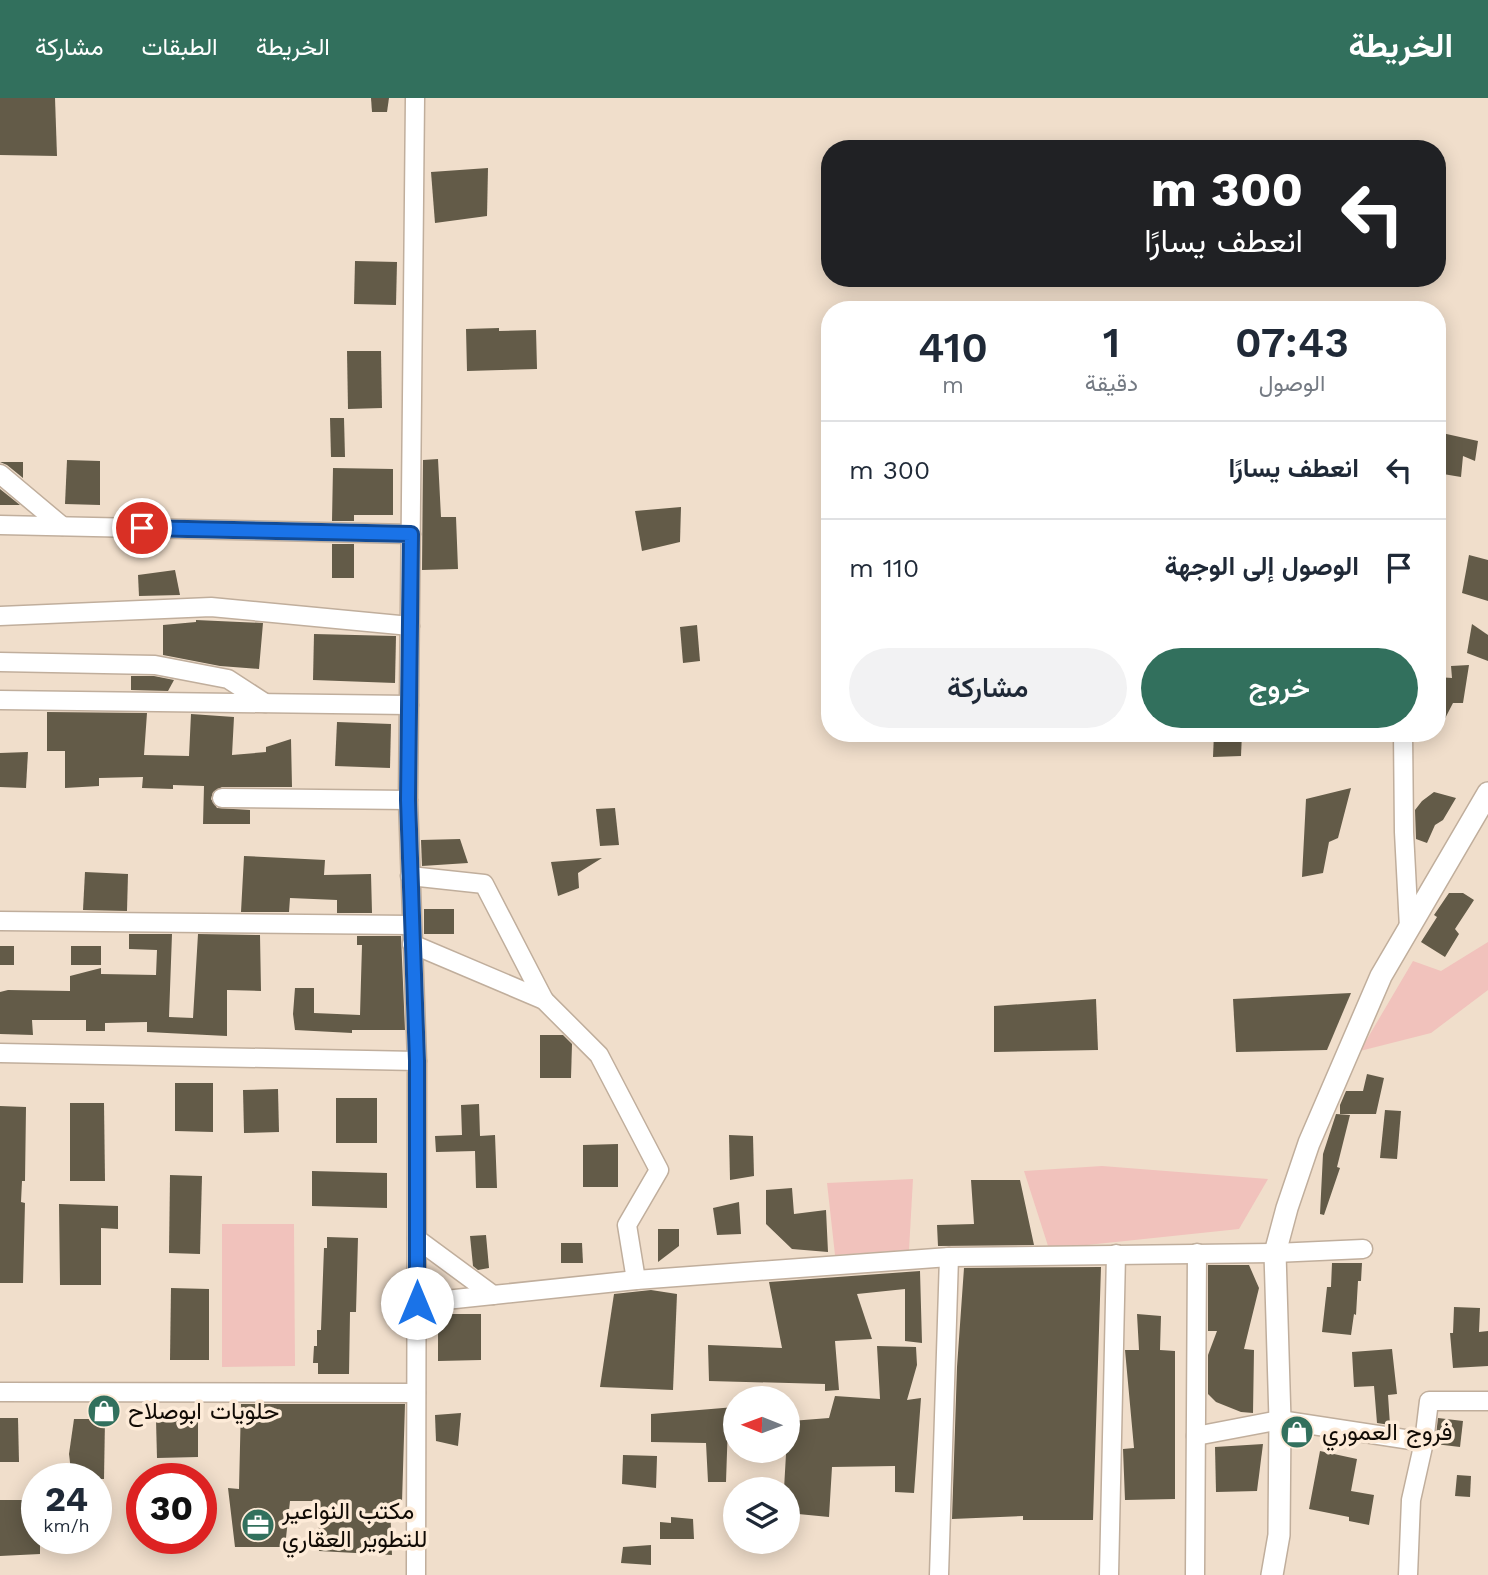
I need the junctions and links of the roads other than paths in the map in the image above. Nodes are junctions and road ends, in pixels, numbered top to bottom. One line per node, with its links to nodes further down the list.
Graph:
1 (415, 98): 5 (street)
2 (0, 474): 4 (street)
3 (0, 525): 4 (street)
4 (62, 526): 5 (street)
5 (411, 534): 7 (street)
6 (0, 616): 7 (street)
7 (410, 626): 11 (street)
8 (0, 662): 10 (street)
9 (0, 700): 10 (street)
10 (266, 704): 11 (street)
11 (409, 705): 15 (street)
12 (1403, 742): 19 (street)
13 (1488, 793): 19 (street)
14 (222, 798): 15 (street)
15 (408, 800): 16 (street)
16 (410, 876): 18 (street); 21 (street)
17 (0, 921): 18 (street)
18 (411, 925): 20 (street)
19 (1409, 928): 26 (street)
20 (412, 944): 21 (street); 23 (street)
21 (544, 1000): 30 (street)
22 (0, 1053): 23 (street)
23 (417, 1061): 24 (street)
24 (417, 1239): 31 (street); 32 (street)
25 (1363, 1249): 26 (street)
26 (1275, 1252): 27 (street); 36 (street)
27 (1197, 1253): 28 (street); 37 (street)
28 (1116, 1254): 29 (street); 42 (street)
29 (949, 1256): 30 (street); 41 (street)
30 (636, 1280): 31 (street)
31 (493, 1295): 32 (street)
32 (417, 1303): 34 (street)
33 (0, 1392): 34 (street)
34 (416, 1393): 40 (street)
35 (1488, 1401): 38 (street)
36 (1280, 1420): 37 (street); 38 (street); 44 (street)
37 (1196, 1436): 43 (street)
38 (1424, 1442): 39 (street)
39 (1410, 1574)
40 (416, 1575)
41 (939, 1575)
42 (1110, 1575)
43 (1195, 1575)
44 (1272, 1575)

